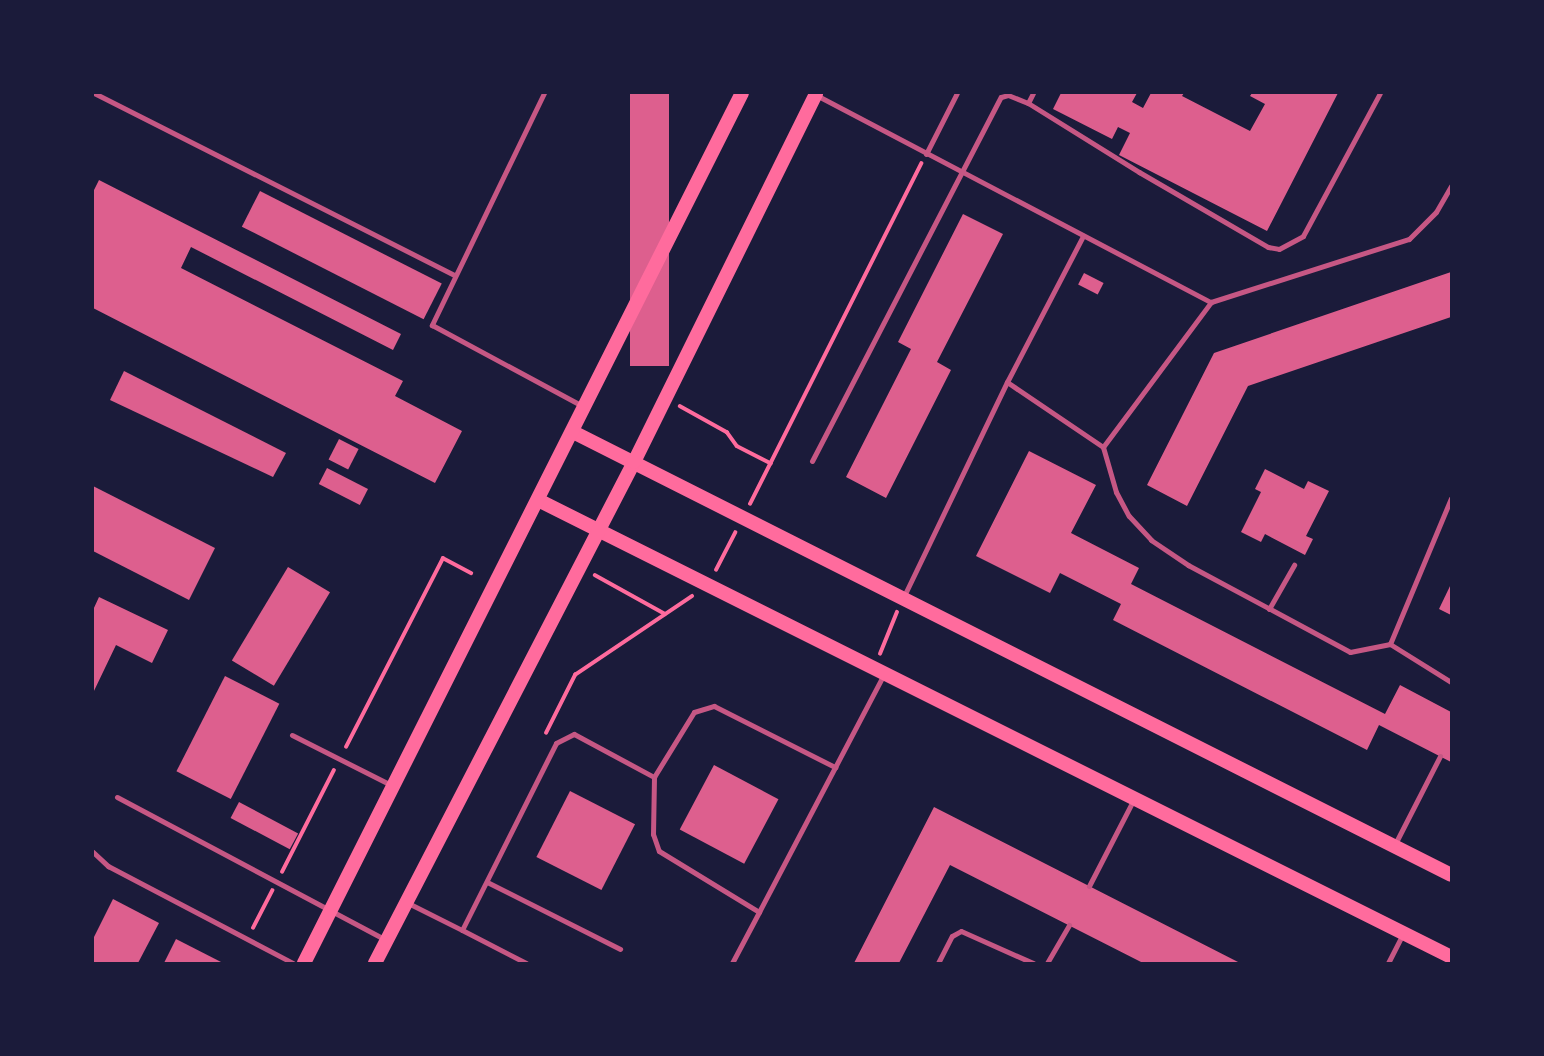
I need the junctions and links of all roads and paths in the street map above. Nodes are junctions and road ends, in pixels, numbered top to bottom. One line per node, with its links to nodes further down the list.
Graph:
1 (94, 93): 13 (lane)
2 (544, 93): 13 (lane)
3 (742, 93): 17 (main road)
4 (957, 93): 9 (lane)
5 (1033, 93): 8 (lane)
6 (1380, 93): 8 (lane)
7 (816, 94): 9 (lane); 16 (main road)
8 (1028, 103): 10 (lane)
9 (926, 154): 10 (lane); 22 (path)
10 (961, 172): 12 (lane); 20 (lane)
11 (1451, 186): 14 (lane)
12 (1083, 236): 14 (lane); 15 (lane)
13 (454, 275): 17 (lane)
14 (1211, 302): 19 (lane)
15 (1007, 382): 19 (lane); 30 (lane)
16 (666, 399): 21 (main road); 22 (path)
17 (587, 408): 18 (main road)
18 (575, 433): 21 (main road); 25 (main road)
19 (1103, 447): 31 (lane)
20 (812, 461)
21 (634, 462): 26 (main road); 30 (main road)
22 (771, 463): 23 (path)
23 (755, 494)
24 (1451, 498): 33 (lane)
25 (540, 501): 26 (main road); 41 (main road)
26 (599, 531): 34 (main road); 50 (main road)
27 (1294, 565): 31 (lane)
28 (471, 573): 38 (path)
29 (590, 573): 32 (path)
30 (903, 598): 34 (path); 44 (main road)
31 (1269, 609): 33 (lane)
32 (666, 614)
33 (1390, 644): 35 (lane)
34 (879, 671): 39 (lane); 43 (main road)
35 (1451, 682)
36 (292, 735): 38 (lane)
37 (1440, 756): 44 (lane)
38 (340, 759): 41 (lane); 48 (path)
39 (835, 767): 40 (lane); 52 (lane)
40 (653, 777): 47 (lane); 52 (lane)
41 (394, 786): 51 (main road)
42 (117, 797): 48 (lane)
43 (1134, 799): 49 (lane); 55 (main road)
44 (1394, 846): 46 (main road)
45 (93, 852): 56 (lane)
46 (1451, 875)
47 (487, 881): 54 (lane); 58 (lane)
48 (277, 882): 51 (lane); 56 (path)
49 (1089, 886)
50 (406, 902): 54 (lane); 57 (main road)
51 (331, 911): 57 (lane); 61 (main road)
52 (759, 912): 64 (lane)
53 (1069, 925): 67 (lane)
54 (462, 930): 63 (lane)
55 (1403, 934): 59 (main road); 68 (lane)
56 (247, 939): 60 (lane)
57 (387, 941): 62 (main road)
58 (620, 949)
59 (1451, 957)
60 (293, 963)
61 (304, 963)
62 (375, 963)
63 (526, 963)
64 (732, 963)
65 (937, 963): 66 (lane)
66 (1033, 963)
67 (1047, 963)
68 (1388, 963)

